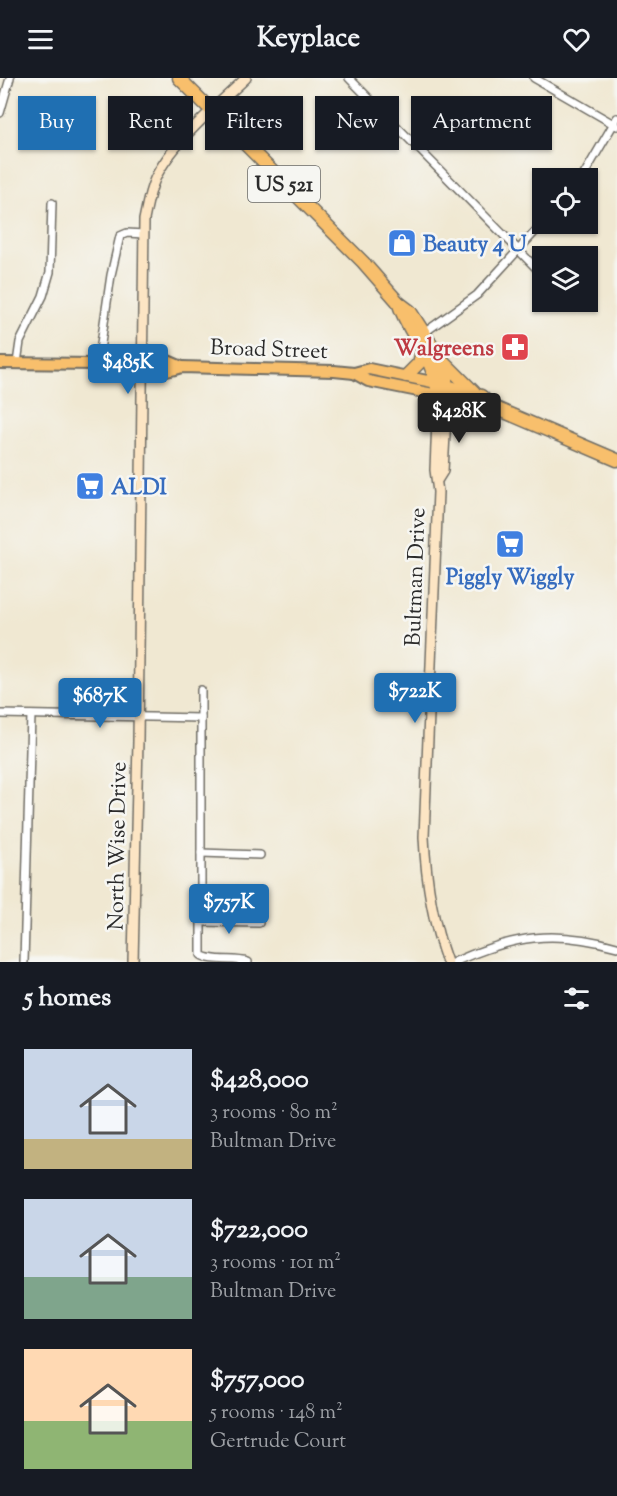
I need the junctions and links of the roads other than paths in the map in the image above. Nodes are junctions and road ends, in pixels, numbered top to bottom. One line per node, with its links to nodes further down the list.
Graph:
1 (10, 78): 8 (street)
2 (179, 78): 7 (highway, Bultman Drive / US 521)
3 (246, 78): 6 (street, North Wise Drive)
4 (349, 78): 16 (street)
5 (534, 78): 10 (street)
6 (227, 96)
7 (205, 104)
8 (0, 113)
9 (205, 118): 14 (street, North Wise Drive)
10 (616, 123): 12 (street)
11 (251, 150): 18 (highway, Bultman Drive / US 521)
12 (588, 168)
13 (52, 203): 21 (street)
14 (144, 234): 22 (street); 23 (street, North Wise Drive)
15 (533, 234): 16 (street)
16 (518, 250): 17 (street); 18 (street)
17 (532, 263)
18 (421, 339): 19 (highway, Bultman Drive / US 521); 25 (highway); 26 (highway, Bultman Drive / US 521)
19 (438, 355): 26 (highway, Bultman Drive); 27 (highway, US 521)
20 (0, 363): 21 (main road, Broad Street)
21 (17, 363): 22 (main road, Broad Street)
22 (98, 364): 23 (main road, Broad Street)
23 (141, 366): 24 (main road, Broad Street); 33 (street, North Wise Drive)
24 (354, 373): 25 (main road, Broad Street); 26 (main road, Broad Street)
25 (406, 376): 26 (main road, Broad Street)
26 (442, 390): 27 (highway, Broad Street); 28 (highway, Broad Street / US 521); 43 (street, Bultman Drive)
27 (477, 395): 28 (highway, Broad Street / US 521)
28 (493, 407): 29 (highway, Broad Street / US 521)
29 (617, 460)
30 (201, 690): 34 (street)
31 (0, 714): 32 (street)
32 (30, 715): 33 (street); 40 (street)
33 (138, 717): 34 (street); 41 (street, North Wise Drive)
34 (201, 718): 35 (street)
35 (201, 853): 36 (street); 37 (street)
36 (260, 855)
37 (201, 922): 38 (street); 42 (street)
38 (259, 923)
39 (617, 947): 44 (street)
40 (24, 962)
41 (133, 962)
42 (248, 962)
43 (447, 962)
44 (454, 962)

